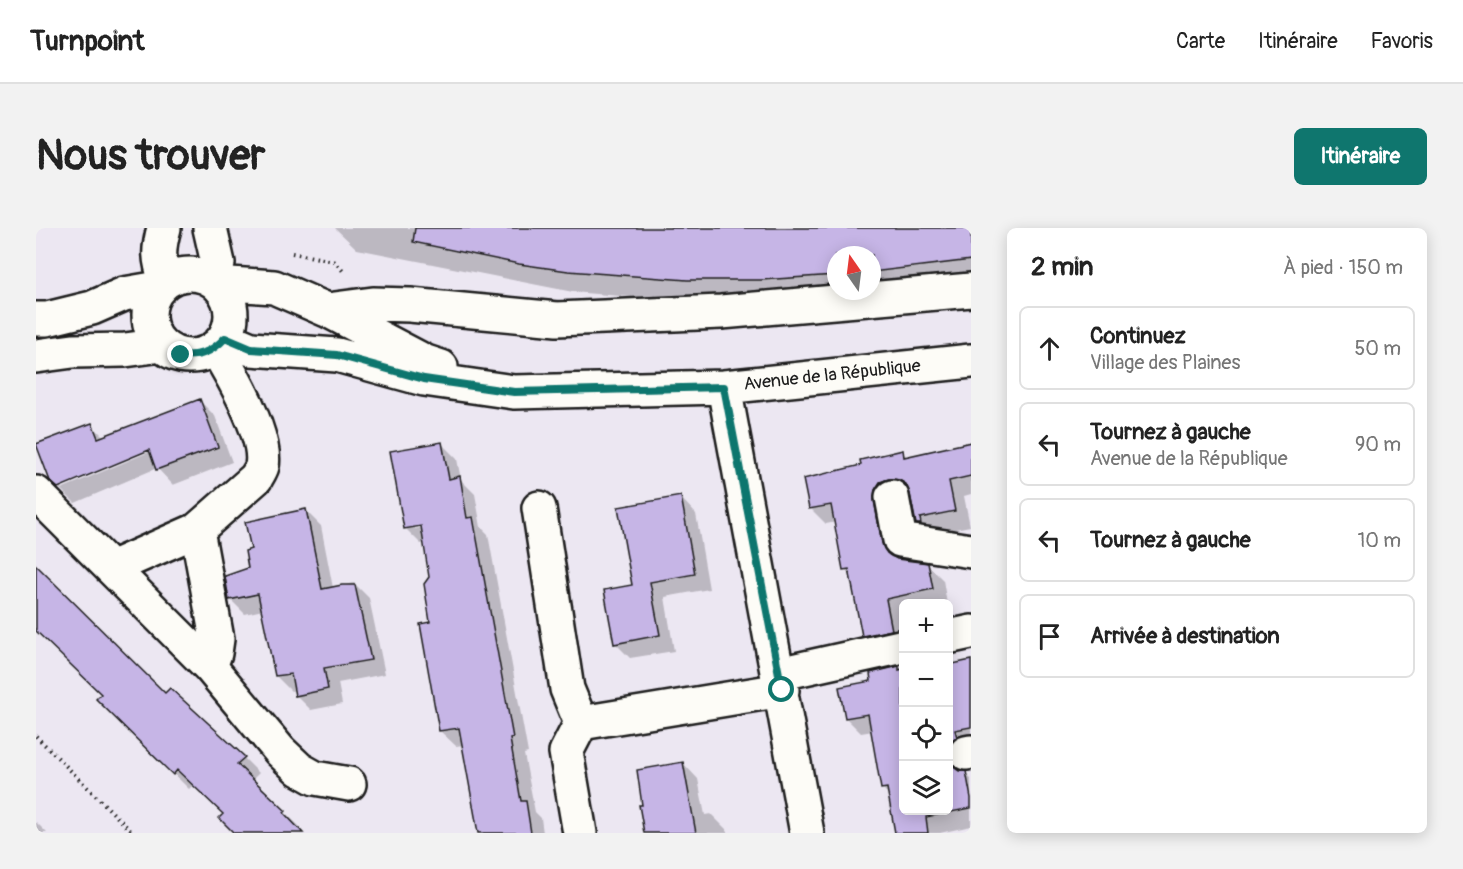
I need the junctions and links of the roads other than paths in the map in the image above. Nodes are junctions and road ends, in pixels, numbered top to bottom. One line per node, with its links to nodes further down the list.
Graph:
1 (164, 228): 4 (street)
2 (210, 228): 3 (street)
3 (215, 281): 4 (street); 6 (street, Avenue de la République); 8 (street)
4 (163, 285): 7 (street); 9 (street)
5 (971, 290): 6 (street)
6 (327, 309): 13 (street, Avenue de la République)
7 (36, 319)
8 (220, 343): 9 (street); 13 (street, Avenue de la République); 17 (street)
9 (162, 345): 10 (street)
10 (36, 356)
11 (971, 361): 12 (street, Avenue de la République)
12 (724, 387): 13 (street, Avenue de la République); 24 (street)
13 (514, 392)
14 (36, 493): 19 (street)
15 (892, 497): 18 (street)
16 (539, 508): 25 (street)
17 (196, 530): 19 (street); 23 (street)
18 (971, 551)
19 (111, 568): 23 (street)
20 (971, 632): 21 (street)
21 (953, 636)
22 (899, 647): 24 (street)
23 (210, 667): 26 (street)
24 (780, 682): 25 (street); 28 (street)
25 (581, 723): 27 (street)
26 (349, 784)
27 (580, 833)
28 (807, 833)

